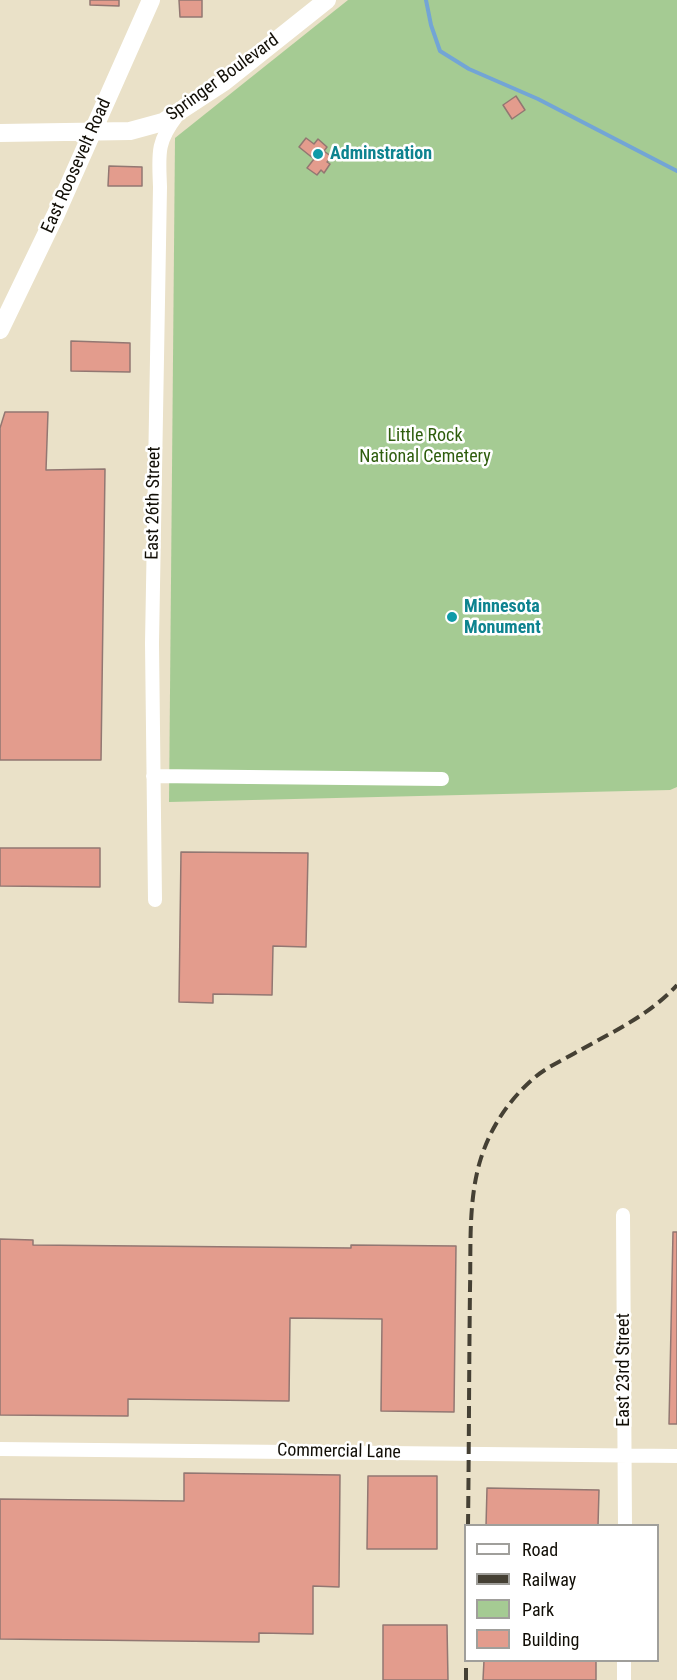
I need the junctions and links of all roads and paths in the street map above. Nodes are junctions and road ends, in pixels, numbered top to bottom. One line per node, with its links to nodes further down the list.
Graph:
1 (151, 0): 4 (main road, East Roosevelt Road)
2 (327, 0): 3 (main road, Springer Boulevard)
3 (179, 112): 4 (main road, Springer Boulevard); 7 (street, East 26th Street)
4 (92, 132): 5 (main road, Springer Boulevard); 6 (main road, East Roosevelt Road)
5 (0, 133)
6 (0, 330)
7 (153, 776): 8 (street); 9 (street, East 26th Street)
8 (442, 779)
9 (155, 900)
10 (623, 1215): 12 (street, East 23rd Street)
11 (0, 1449): 12 (street, Commercial Lane)
12 (625, 1455): 13 (street, Commercial Lane); 14 (street, East 23rd Street)
13 (677, 1456)
14 (624, 1524)
15 (624, 1662): 16 (street)
16 (624, 1680)

